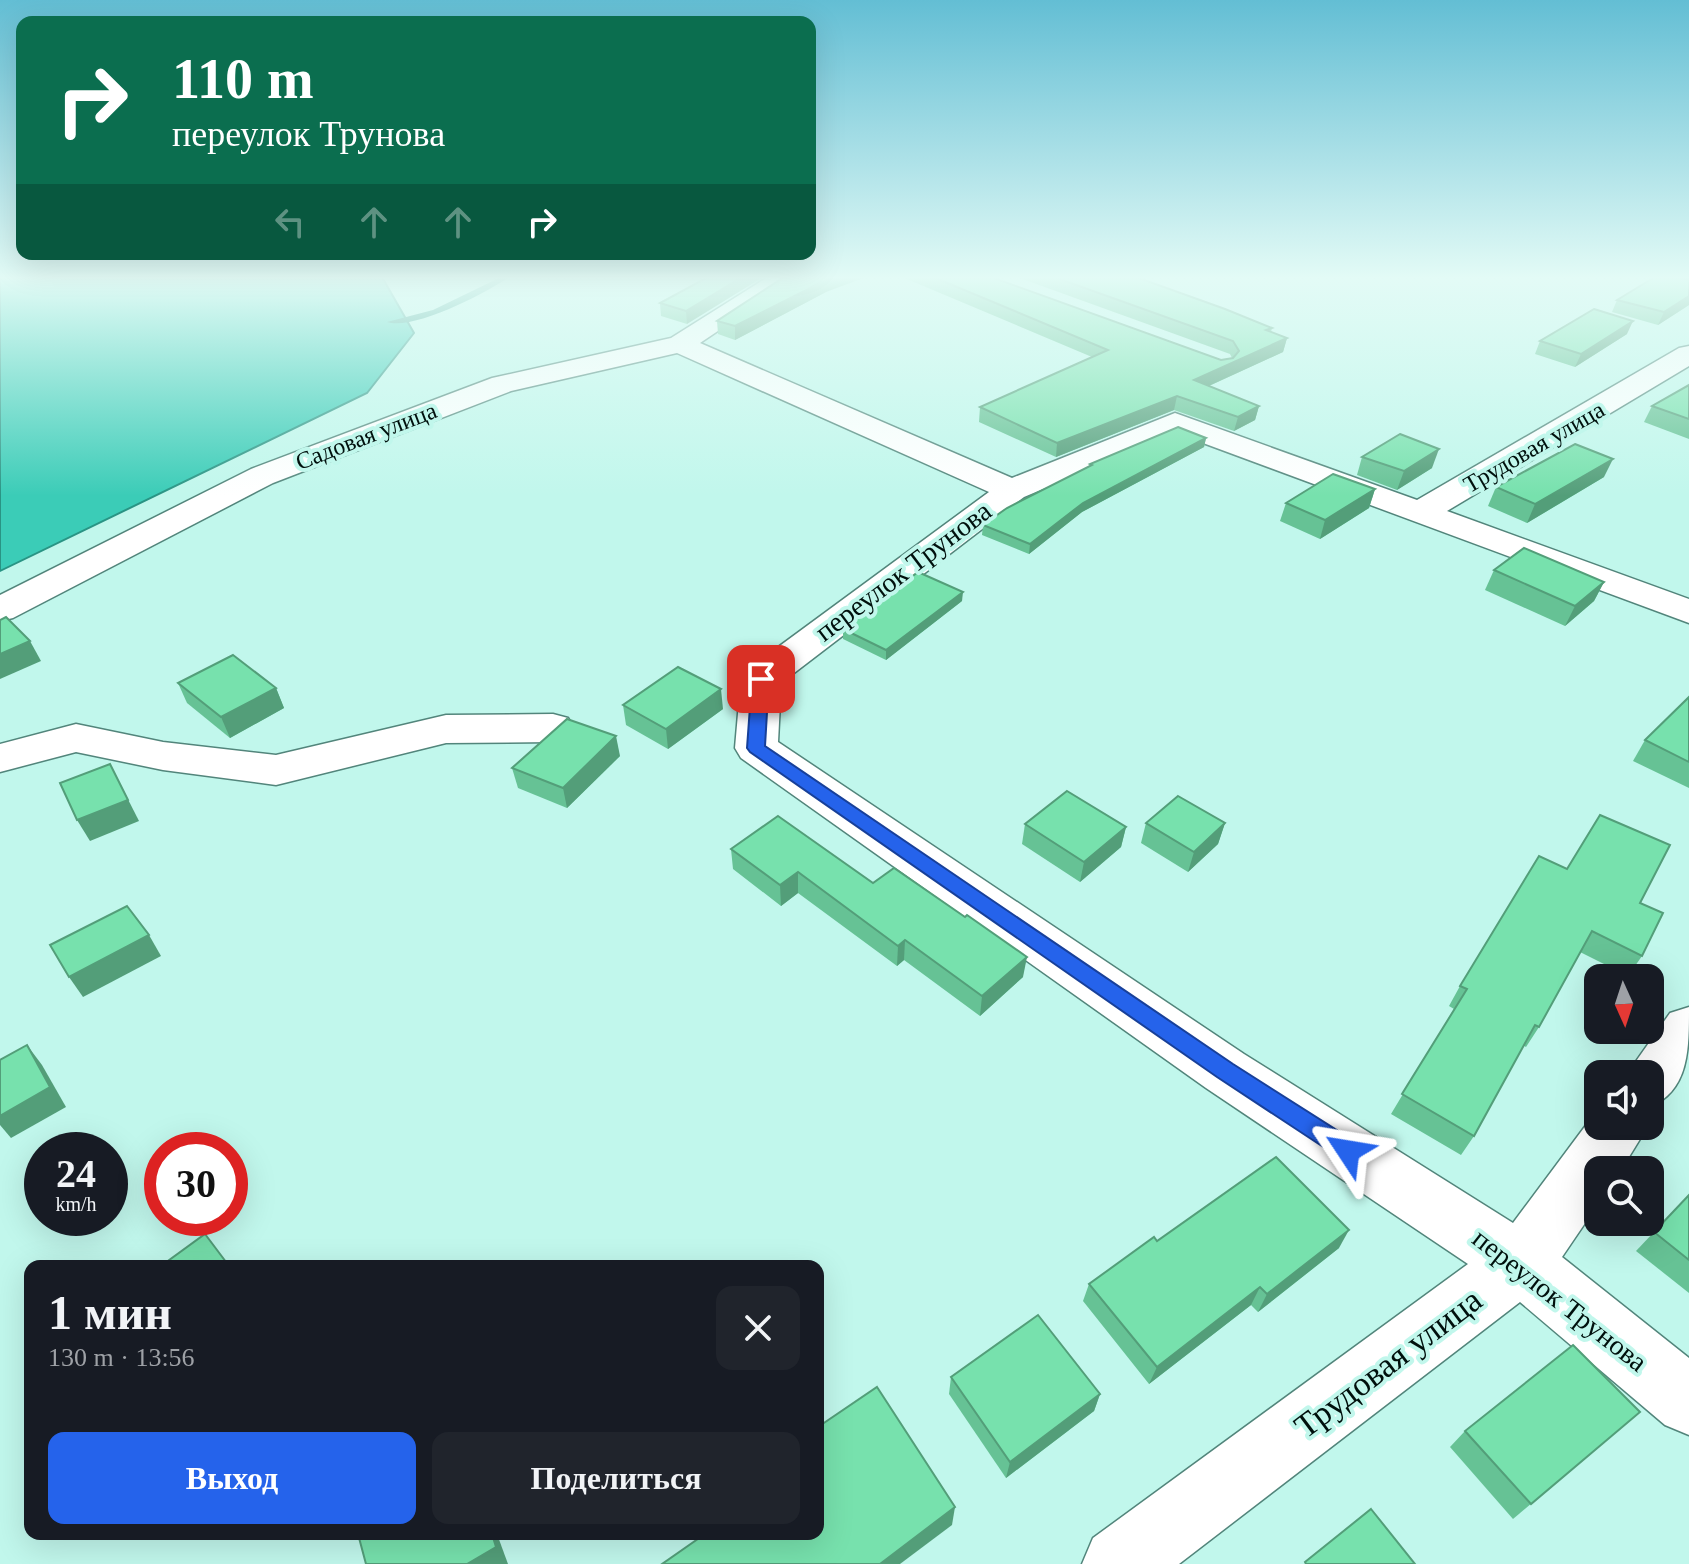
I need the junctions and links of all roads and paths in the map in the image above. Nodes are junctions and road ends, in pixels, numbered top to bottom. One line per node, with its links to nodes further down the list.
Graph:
1 (653, 350): 6 (street, Садовая улица)
2 (694, 350): 4 (street)
3 (1689, 354): 5 (street, Трудовая улица)
4 (1012, 490): 5 (street, переулок Трунова); 13 (street, переулок Трунова)
5 (1419, 513): 7 (street, переулок Трунова)
6 (0, 610)
7 (1689, 612)
8 (553, 728): 9 (street)
9 (0, 758)
10 (1689, 1029): 11 (street)
11 (1664, 1064)
12 (1609, 1140): 13 (street, Трудовая улица)
13 (1521, 1263): 14 (street, переулок Трунова); 15 (street, Трудовая улица)
14 (1689, 1401)
15 (1119, 1564)

